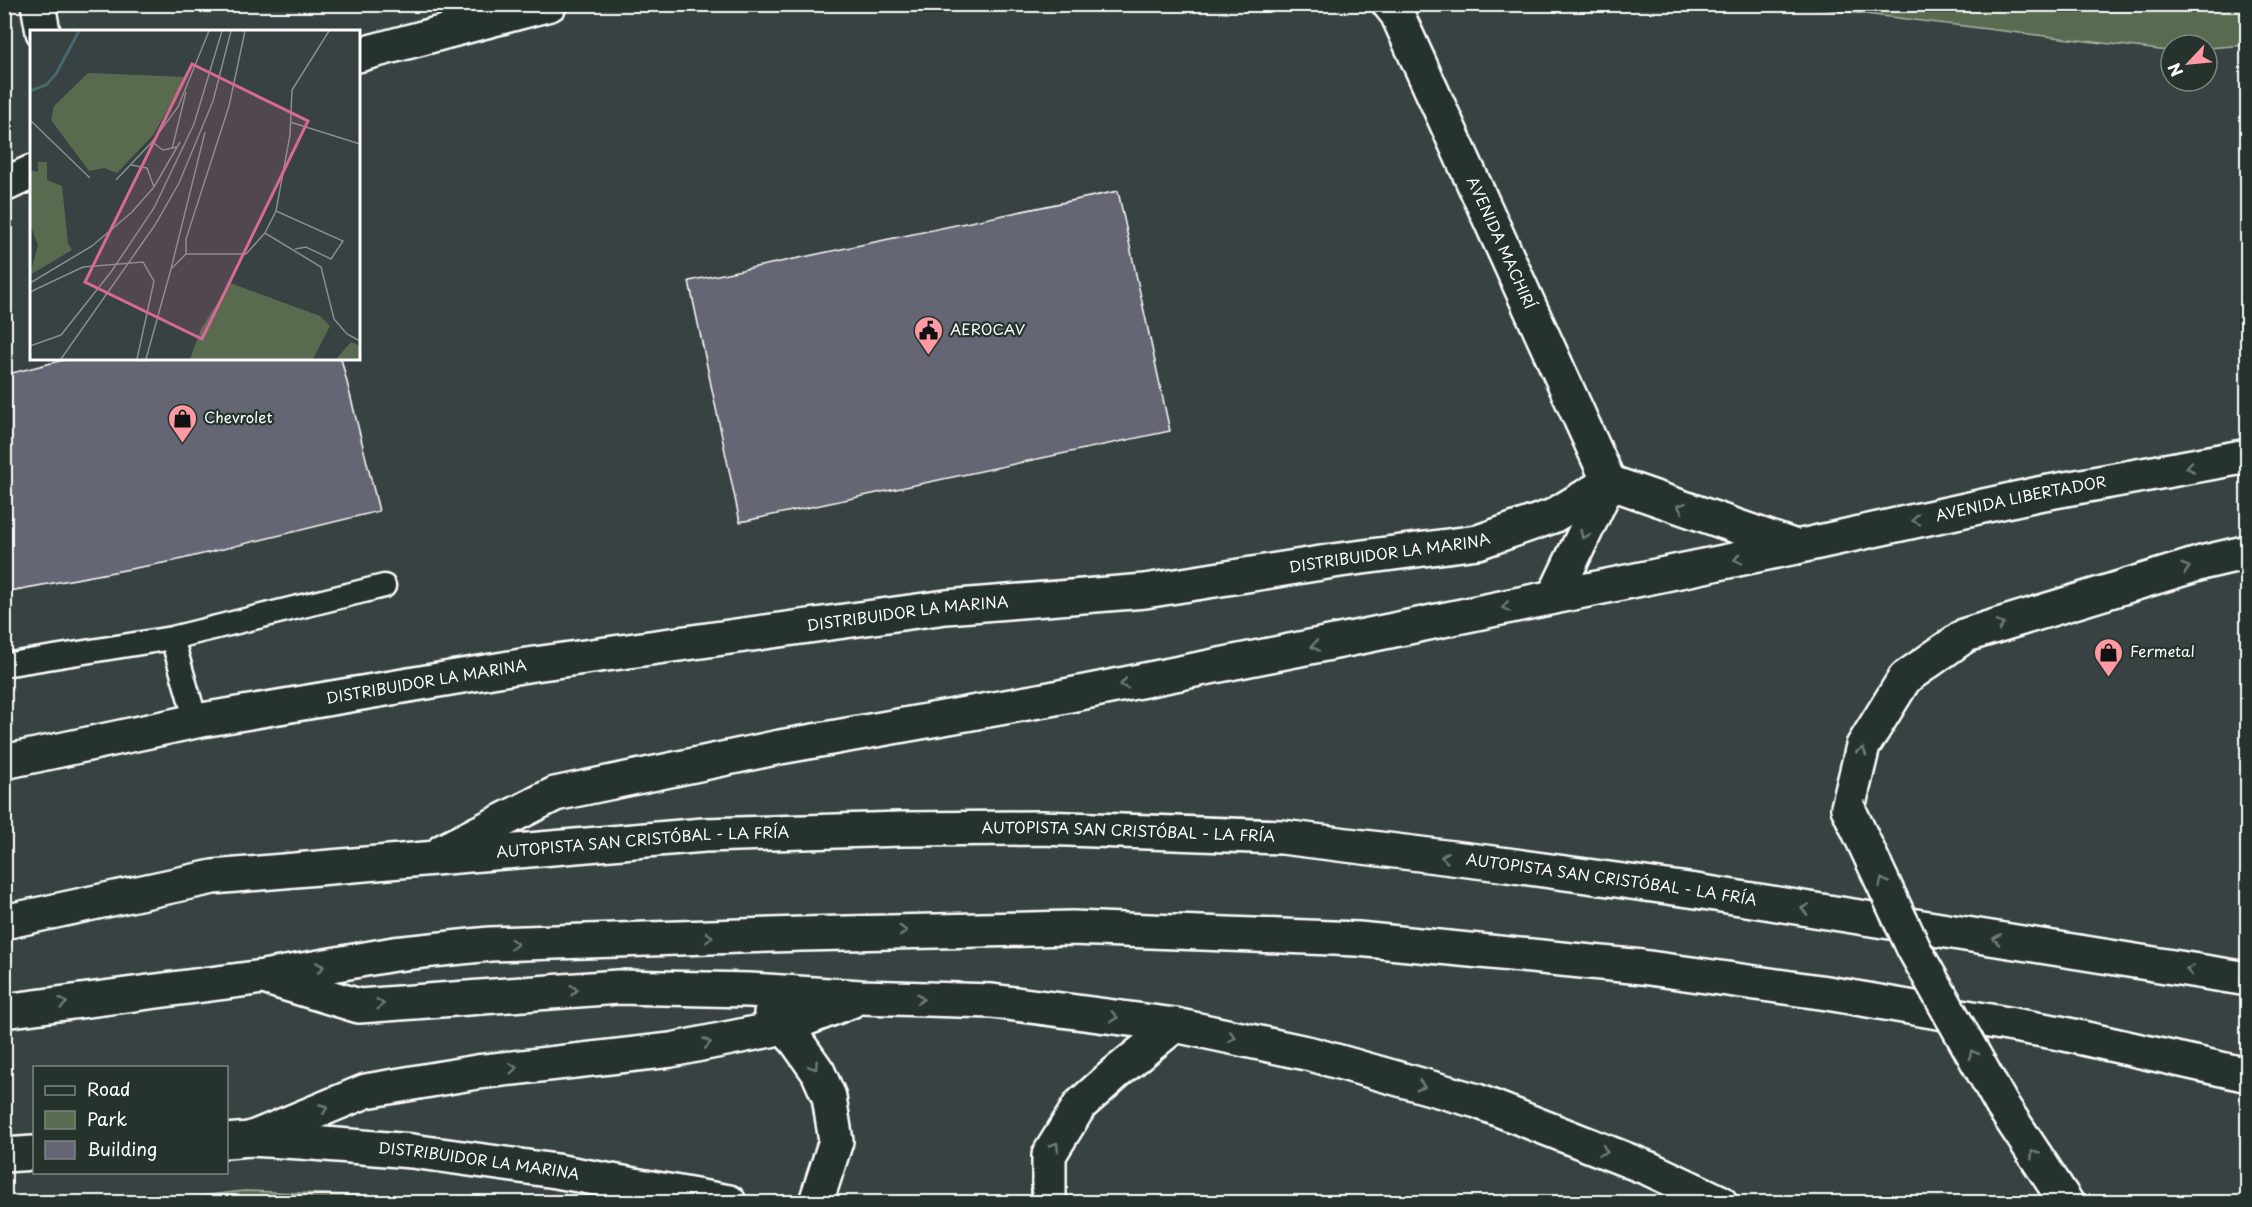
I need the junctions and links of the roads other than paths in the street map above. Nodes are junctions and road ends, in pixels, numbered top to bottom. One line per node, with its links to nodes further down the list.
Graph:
1 (38, 4): 4 (main road)
2 (550, 4): 5 (main road)
3 (1389, 4): 9 (main road, AVENIDA MACHIRÍ)
4 (43, 30)
5 (360, 54)
6 (30, 173): 7 (main road)
7 (4, 184)
8 (2247, 456): 10 (main road, AVENIDA LIBERTADOR, one-way to 10)
9 (1609, 482): 10 (main road, one-way to 9); 13 (main road, one-way to 13); 16 (main road, DISTRIBUIDOR LA MARINA)
10 (1796, 547): 13 (main road, AVENIDA LIBERTADOR, one-way to 13)
11 (2247, 552): 35 (main road, one-way to 11, bridge)
12 (384, 586): 14 (lane)
13 (1554, 597): 18 (main road, AVENIDA LIBERTADOR, one-way to 18)
14 (172, 638): 15 (lane); 16 (lane)
15 (4, 665)
16 (196, 721): 17 (main road, DISTRIBUIDOR LA MARINA)
17 (4, 762)
18 (428, 858): 19 (main road, AUTOPISTA SAN CRISTÓBAL - LA FRÍA); 21 (main road, AUTOPISTA SAN CRISTÓBAL - LA FRÍA, one-way to 18)
19 (4, 922)
20 (262, 977): 22 (main road, one-way to 22); 24 (main road, one-way to 20); 27 (main road, one-way to 27)
21 (2247, 979)
22 (749, 990): 23 (main road); 26 (main road)
23 (861, 997): 25 (main road, one-way to 25); 26 (main road)
24 (4, 1011)
25 (1175, 1025): 33 (main road, one-way to 25); 34 (main road, one-way to 34)
26 (785, 1027): 28 (main road, one-way to 26); 32 (main road, one-way to 32)
27 (2247, 1075)
28 (238, 1140): 31 (main road, DISTRIBUIDOR LA MARINA)
29 (33, 1153): 30 (main road)
30 (4, 1155)
31 (729, 1203)
32 (816, 1203)
33 (1049, 1203)
34 (1720, 1203)
35 (2066, 1203)

